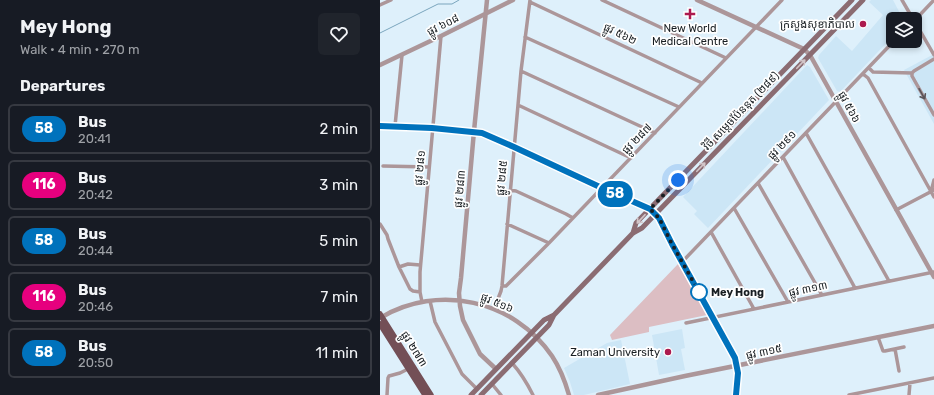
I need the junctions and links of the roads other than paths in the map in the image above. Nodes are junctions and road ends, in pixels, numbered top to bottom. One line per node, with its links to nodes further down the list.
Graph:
1 (391, 0): 12 (street)
2 (487, 0): 17 (street, ផ្លូវ ២៨៣)
3 (513, 0): 17 (street, ផ្លូវ ៦០៨)
4 (602, 0): 27 (street)
5 (697, 0): 18 (street, ផ្លូវ ៥៦៦)
6 (782, 0): 18 (street, ផ្លូវ ២៨៧)
7 (852, 0): 13 (main road, វិថី សម្តេចប៉ែននុត (២៨៩))
8 (862, 0): 14 (main road, វិថី សម្តេចប៉ែននុត (២៨៩))
9 (902, 0): 15 (street)
10 (934, 0): 16 (street)
11 (530, 1): 21 (street, ផ្លូវ ២៨៥); 36 (street, ផ្លូវ ៥៦២)
12 (380, 5)
13 (847, 5): 14 (main road); 23 (main road, វិថី សម្តេចប៉ែននុត (២៨៩))
14 (852, 11): 25 (main road, វិថី សម្តេចប៉ែននុត (២៨៩))
15 (909, 12)
16 (922, 12)
17 (486, 13): 20 (street, ផ្លូវ ៦០៨); 46 (street, ផ្លូវ ២៨៣)
18 (756, 27): 23 (street, ផ្លូវ ៥៦៦); 27 (street, ផ្លូវ ២៨៧)
19 (922, 34): 26 (street)
20 (441, 36): 24 (street, ផ្លូវ ៦០៨); 45 (street, ផ្លូវ ២៨១)
21 (525, 37): 31 (street, ផ្លូវ ២៨៥); 41 (street)
22 (888, 48): 30 (street, ផ្លូវ ២៩១)
23 (804, 49): 25 (street, ផ្លូវ ៥៦៦); 37 (main road, វិថី សម្តេចប៉ែននុត (២៨៩))
24 (402, 55): 29 (street, ផ្លូវ ៦០៨); 44 (street)
25 (810, 55): 38 (main road, វិថី សម្តេចប៉ែននុត (២៨៩), one-way to 25); 39 (street, ផ្លូវ ៥៦៦)
26 (934, 55)
27 (726, 58): 36 (street, ផ្លូវ ២៨៧)
28 (934, 59): 33 (street)
29 (380, 65)
30 (869, 68): 32 (street); 34 (street, ផ្លូវ ២៩១)
31 (521, 71): 40 (street, ផ្លូវ ២៨៥); 47 (street)
32 (873, 72): 33 (street); 35 (street)
33 (912, 73): 42 (street, one-way to 42)
34 (863, 74): 35 (street); 39 (street, ផ្លូវ ២៩១)
35 (868, 78): 58 (street)
36 (702, 83): 41 (street, ផ្លូវ ២៨៧)
37 (768, 86): 38 (main road); 61 (main road, វិថី សម្តេចប៉ែននុត (២៨៩))
38 (774, 91): 63 (main road, វិថី សម្តេចប៉ែននុត (២៨៩), one-way to 38)
39 (836, 102): 48 (street, ផ្លូវ ២៩១); 62 (street, ផ្លូវ ៥៦៦)
40 (518, 105): 49 (street, ផ្លូវ ២៨៥); 51 (street)
41 (679, 107): 47 (street, ផ្លូវ ២៨៧)
42 (934, 115)
43 (380, 126): 44 (street)
44 (395, 126): 45 (street)
45 (432, 128): 46 (street); 53 (street, ផ្លូវ ២៨១)
46 (474, 131): 49 (street); 80 (street, ផ្លូវ ២៨៣)
47 (655, 133): 51 (street, ផ្លូវ ២៨៧)
48 (806, 133): 50 (street, ផ្លូវ ២៩១); 74 (street)
49 (514, 147): 56 (street); 57 (street, ផ្លូវ ២៨៥)
50 (783, 157): 55 (street, ផ្លូវ ២៩១); 76 (street)
51 (631, 158): 56 (street, ផ្លូវ ២៨៧)
52 (383, 166): 53 (street)
53 (429, 167): 71 (street, ផ្លូវ ២៨១)
54 (934, 180): 58 (street)
55 (758, 183): 60 (street, ផ្លូវ ២៩១); 78 (street)
56 (602, 188): 61 (street); 64 (street, ផ្លូវ ២៨៧)
57 (510, 190): 64 (street); 66 (street, ផ្លូវ ២៨៥)
58 (932, 191): 59 (street); 62 (street)
59 (934, 197)
60 (734, 208): 67 (street, ផ្លូវ ២៩១); 82 (street)
61 (650, 209): 63 (street); 68 (main road, វិថី សម្តេចប៉ែននុត (២៨៩), one-way to 68)
62 (896, 210): 73 (street, ផ្លូវ ៥៦៦)
63 (655, 214): 68 (main road, វិថី សម្តេចប៉ែននុត (២៨៩)); 70 (street)
64 (573, 218): 69 (street, ផ្លូវ ២៨៧)
65 (380, 224): 72 (street)
66 (507, 224): 69 (street); 75 (street, ផ្លូវ ២៨៥)
67 (711, 232): 70 (street, ផ្លូវ ២៩១); 84 (street)
68 (633, 233): 85 (main road, វិថី សម្តេចប៉ែននុត (២៨៩))
69 (549, 243): 75 (street, ផ្លូវ ២៨៧)
70 (682, 262): 87 (street)
71 (420, 265): 72 (street); 77 (street, ផ្លូវ ២៨១)
72 (399, 267): 77 (street)
73 (933, 274): 74 (street, ផ្លូវ ៣១៣)
74 (889, 281): 76 (street, ផ្លូវ ៣១៣)
75 (502, 286): 83 (street, ផ្លូវ ២៨៥)
76 (855, 288): 78 (street, ផ្លូវ ៣១៣)
77 (420, 292): 81 (street, ផ្លូវ ២៨១)
78 (822, 295): 82 (street, ផ្លូវ ៣១៣)
79 (430, 300): 80 (street, ផ្លូវ ៥១៦); 81 (street, ផ្លូវ ៥១៦); 104 (street)
80 (460, 300): 83 (street, ផ្លូវ ៥១៦); 99 (street, ផ្លូវ ២៨៣)
81 (422, 302): 86 (street, ផ្លូវ ៥១៦)
82 (788, 302): 84 (street, ផ្លូវ ៣១៣)
83 (494, 309): 91 (street, ផ្លូវ ៥១៦)
84 (754, 309): 87 (street, ផ្លូវ ៣១៣)
85 (554, 315): 91 (main road, វិថី សម្តេចប៉ែននុត (២៨៩)); 93 (main road, វិថី សម្តេចប៉ែននុត (២៨៩))
86 (381, 316): 108 (main road, ផ្លូវ ២៧៣)
87 (713, 317): 88 (street, ផ្លូវ ៣១៣); 97 (street)
88 (686, 323)
89 (380, 324): 98 (main road, ផ្លូវ ២៧៣)
90 (934, 326): 92 (street, ផ្លូវ ៣១៥)
91 (532, 332): 93 (street, ផ្លូវ ៥១៦); 99 (main road, វិថី សម្តេចប៉ែននុត (២៨៩))
92 (878, 337): 95 (street); 97 (street, ផ្លូវ ៣១៥)
93 (537, 338): 96 (main road, វិថី សម្តេចប៉ែននុត (២៨៩)); 113 (street, ផ្លូវ ៥១៦)
94 (904, 347): 95 (street)
95 (895, 349): 100 (street)
96 (512, 363): 103 (main road, វិថី សម្តេចប៉ែននុត (២៨៩)); 112 (street)
97 (738, 366): 114 (street, ផ្លូវ ៣១៥); 115 (street)
98 (408, 369): 106 (street); 107 (main road, ផ្លូវ ២៧៣)
99 (496, 369): 104 (main road, វិថី សម្តេចប៉ែននុត (២៨៩))
100 (899, 371)
101 (934, 378): 102 (street)
102 (910, 383): 105 (street); 118 (street)
103 (492, 384): 110 (main road, វិថី សម្តេចប៉ែននុត (២៨៩)); 111 (street)
104 (477, 389): 109 (main road, វិថី សម្តេចប៉ែននុត (២៨៩))
105 (877, 390): 116 (street); 117 (street)
106 (387, 395)
107 (425, 395)
108 (431, 395)
109 (471, 395)
110 (481, 395)
111 (501, 395)
112 (532, 395)
113 (569, 395)
114 (598, 395)
115 (736, 395)
116 (849, 395)
117 (876, 395)
118 (908, 395)

